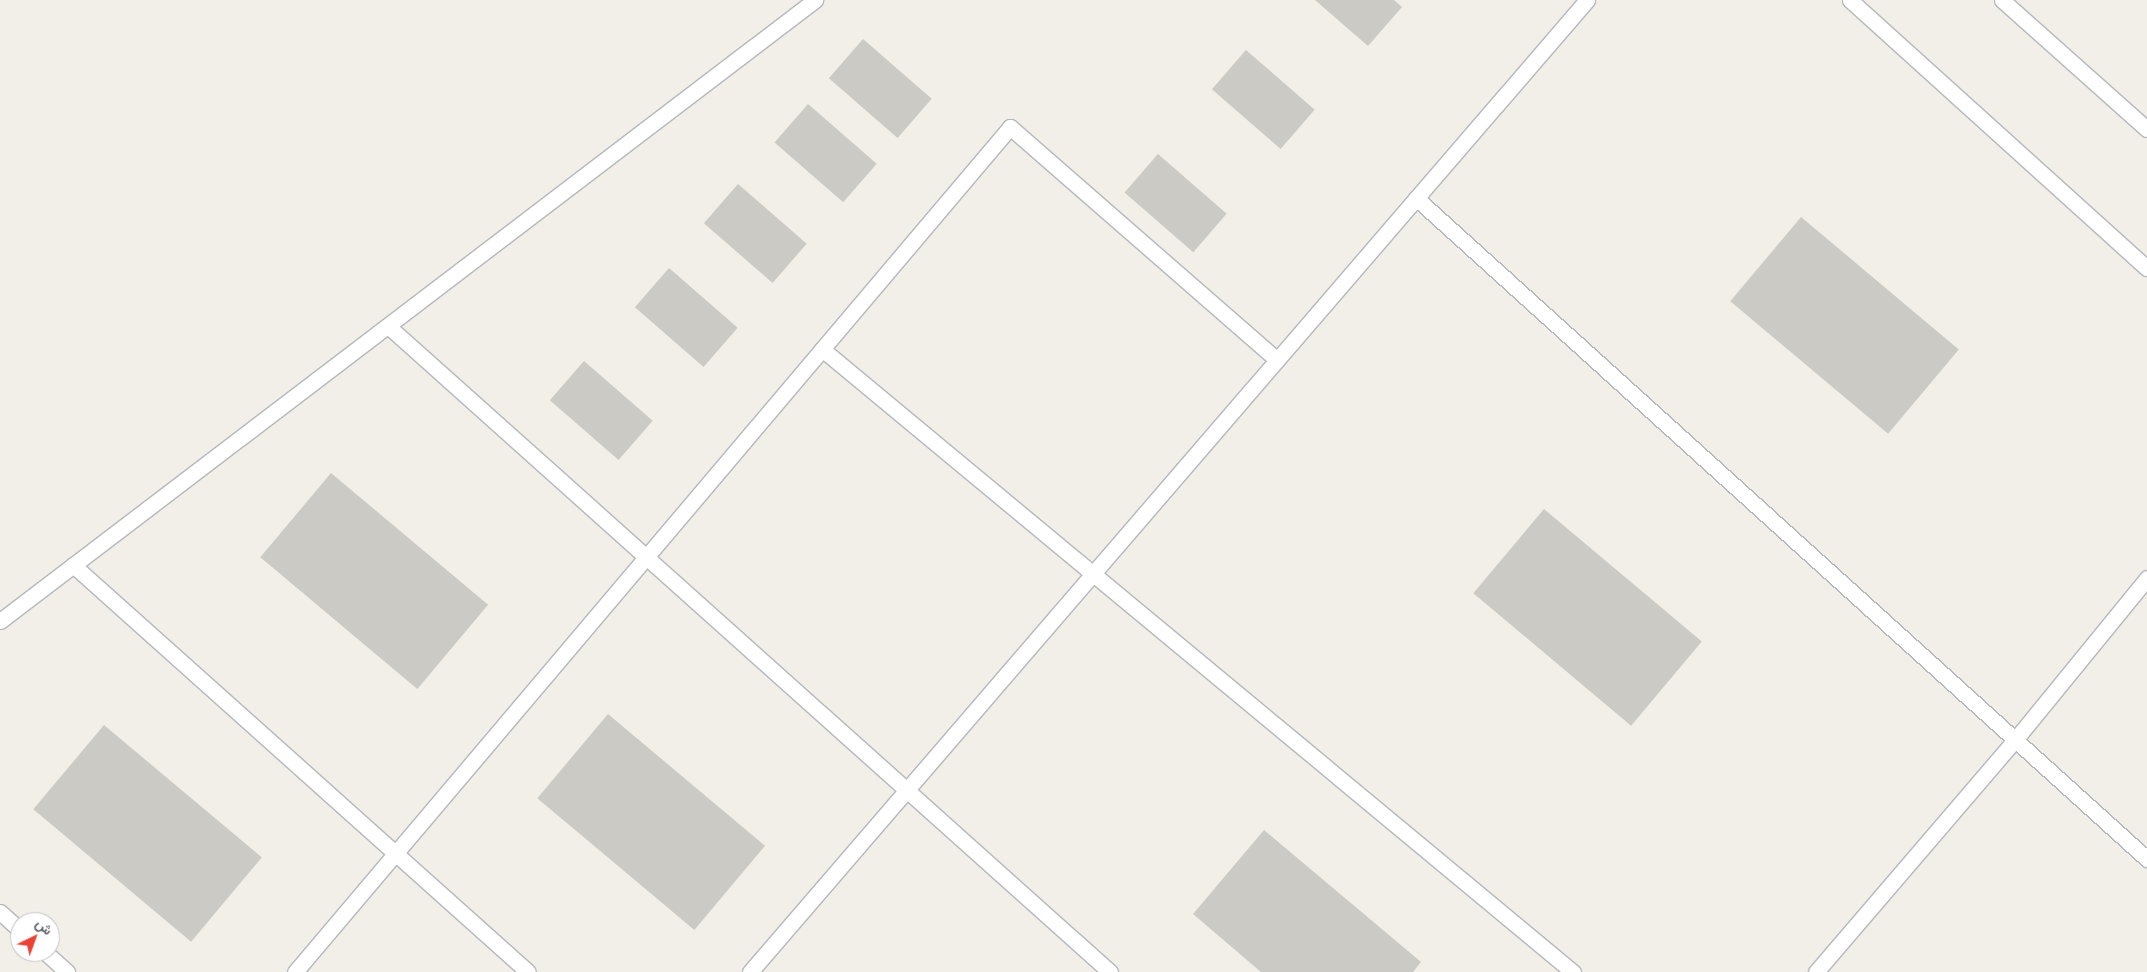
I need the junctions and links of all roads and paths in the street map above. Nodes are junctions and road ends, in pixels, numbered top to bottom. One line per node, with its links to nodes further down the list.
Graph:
1 (815, 0): 8 (lane)
2 (1587, 0): 6 (lane)
3 (1850, 0): 7 (lane)
4 (2002, 0): 5 (lane)
5 (2147, 129)
6 (1416, 198): 10 (lane); 16 (lane)
7 (2147, 268)
8 (388, 326): 11 (lane); 12 (lane)
9 (822, 349): 10 (lane); 11 (lane); 13 (lane)
10 (1277, 360): 13 (lane)
11 (646, 558): 17 (lane); 18 (lane)
12 (73, 565): 15 (lane); 18 (lane)
13 (1093, 574): 17 (lane); 28 (lane)
14 (2147, 578): 16 (lane)
15 (0, 621)
16 (2015, 740): 19 (lane); 29 (lane)
17 (906, 790): 26 (lane); 27 (lane)
18 (396, 854): 24 (lane); 25 (lane)
19 (2147, 859)
20 (0, 912): 21 (lane)
21 (10, 921)
22 (56, 962): 23 (lane)
23 (67, 972)
24 (295, 972)
25 (528, 972)
26 (750, 972)
27 (1110, 972)
28 (1573, 972)
29 (1816, 972)

